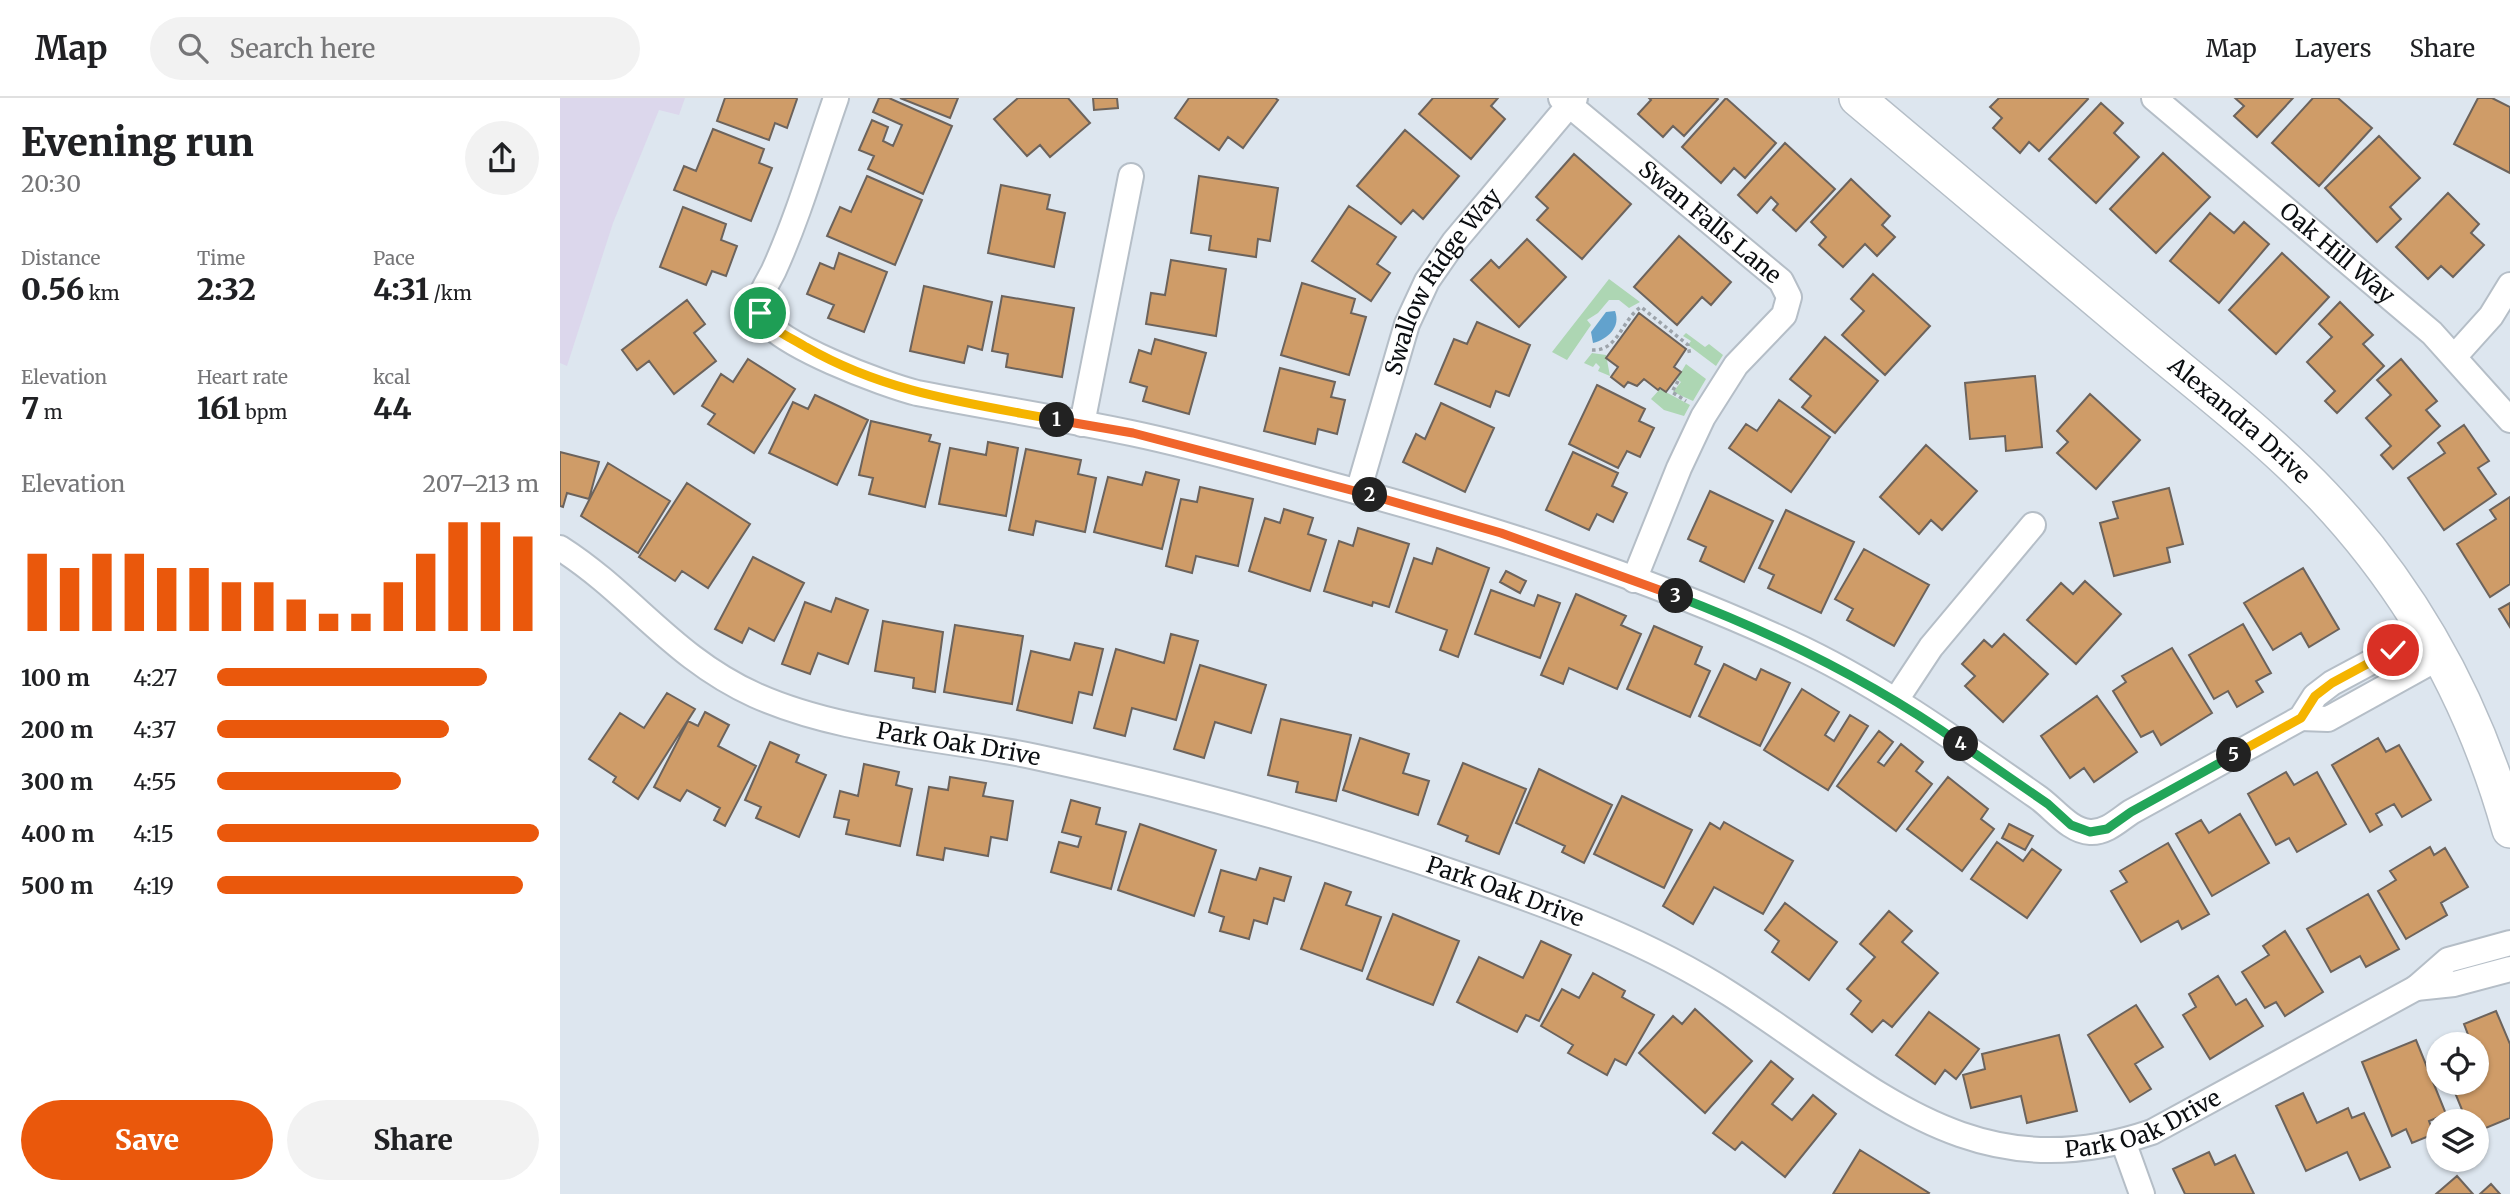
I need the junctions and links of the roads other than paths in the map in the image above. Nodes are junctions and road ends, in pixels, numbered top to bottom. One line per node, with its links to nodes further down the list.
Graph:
1 (836, 98): 9 (street)
2 (1857, 98): 14 (street, Alexandra Drive)
3 (2154, 98): 7 (street, Oak Hill Way)
4 (1568, 100): 10 (street, Swallow Ridge Way); 13 (street, Swan Falls Lane)
5 (1131, 176): 9 (street)
6 (2510, 285): 7 (street)
7 (2455, 356): 8 (street, Oak Hill Way)
8 (2510, 420)
9 (1082, 424): 10 (street)
10 (1359, 492): 13 (street)
11 (2033, 525): 17 (street)
12 (560, 548): 25 (street, Park Oak Drive)
13 (1634, 580): 17 (street)
14 (2434, 645): 15 (street); 16 (street); 19 (street, Alexandra Drive)
15 (2359, 668): 16 (street); 18 (street)
16 (2374, 695): 18 (street)
17 (1896, 700): 18 (street)
18 (2301, 718)
19 (2510, 830)
20 (2510, 943): 21 (street, Park Oak Drive)
21 (2479, 951): 23 (street); 24 (street, Park Oak Drive)
22 (2510, 969): 23 (street, Park Oak Drive)
23 (2486, 976): 24 (street, Park Oak Drive)
24 (2416, 988): 25 (street, Park Oak Drive)
25 (2124, 1144): 26 (street)
26 (2142, 1194)

